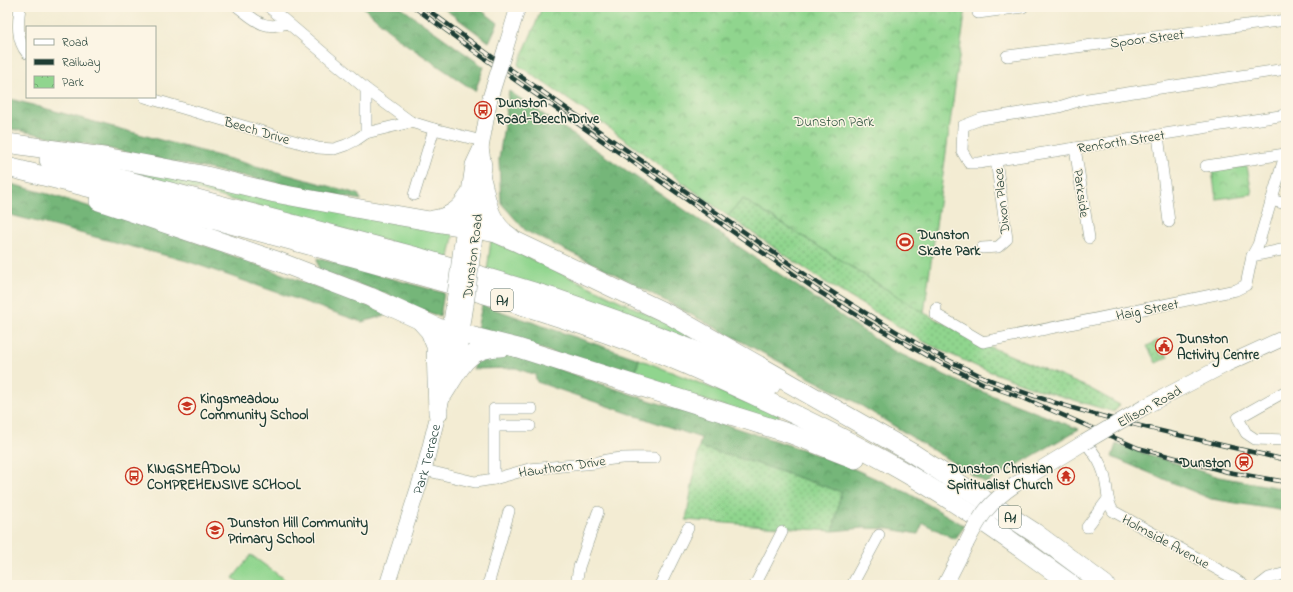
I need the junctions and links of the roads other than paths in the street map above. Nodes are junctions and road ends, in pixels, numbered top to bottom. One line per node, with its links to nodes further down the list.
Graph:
1 (20, 7): 9 (street)
2 (238, 7): 8 (street)
3 (269, 7): 8 (street)
4 (518, 7): 20 (street, Dunston Road, bridge)
5 (1023, 7): 6 (street)
6 (978, 13)
7 (1286, 20): 10 (street, Spoor Street)
8 (287, 23): 12 (street)
9 (26, 52)
10 (1007, 56)
11 (1286, 69): 24 (street, Renforth Street)
12 (366, 89): 15 (street); 17 (street)
13 (148, 98): 17 (street, Beech Drive)
14 (1286, 115): 18 (street, Renforth Street)
15 (411, 122): 16 (street); 17 (street, Beech Drive)
16 (434, 129): 20 (street); 29 (street)
17 (366, 133)
18 (1158, 135): 22 (street, Renforth Street); 33 (street)
19 (7, 143): 32 (highway)
20 (481, 144): 28 (street, Dunston Road); 30 (street, Dunston Road)
21 (7, 148): 53 (highway, A1)
22 (1075, 148): 24 (street, Renforth Street); 35 (street, Parkside)
23 (1286, 153): 25 (street); 31 (street)
24 (996, 160): 37 (street, Dixon Place)
25 (1206, 166)
26 (7, 167): 59 (highway, A1)
27 (7, 171): 41 (highway)
28 (482, 182): 34 (street, Dunston Road); 36 (highway)
29 (414, 195)
30 (468, 197): 32 (highway); 34 (street, Dunston Road)
31 (1277, 202): 39 (street)
32 (428, 220): 34 (highway)
33 (1169, 222)
34 (470, 228): 36 (highway); 42 (street, Park Terrace, bridge)
35 (1089, 238)
36 (515, 240): 53 (highway)
37 (982, 248)
38 (1286, 249): 39 (street)
39 (1252, 256): 40 (street, Haig Street)
40 (936, 308)
41 (420, 319): 42 (highway); 48 (highway)
42 (456, 333): 44 (highway); 46 (street, Park Terrace)
43 (1286, 337): 52 (street, Ellison Road, bridge)
44 (518, 348): 46 (highway); 59 (highway)
45 (1286, 390): 51 (street)
46 (443, 394): 48 (street, Park Terrace)
47 (532, 409): 49 (street)
48 (438, 413): 55 (street, Park Terrace)
49 (494, 426): 50 (street); 56 (street)
50 (530, 426)
51 (1286, 440)
52 (1085, 442): 57 (street, Holmside Avenue); 72 (street, Ellison Road, bridge)
53 (912, 453): 74 (highway, A1)
54 (655, 458): 56 (street, Hawthorn Drive)
55 (424, 470): 56 (street, Hawthorn Drive); 66 (street, Park Terrace)
56 (494, 479)
57 (1108, 499): 62 (street); 75 (street, Holmside Avenue)
58 (509, 511): 67 (street)
59 (967, 511): 73 (highway, A1)
60 (598, 512): 68 (street)
61 (688, 528): 69 (street)
62 (1088, 528)
63 (782, 532): 70 (street)
64 (879, 535): 71 (street)
65 (1286, 572): 76 (street)
66 (387, 585)
67 (488, 585)
68 (576, 585)
69 (660, 585)
70 (755, 585)
71 (852, 585)
72 (945, 585)
73 (1072, 585)
74 (1105, 585)
75 (1243, 585)
76 (1260, 585)

